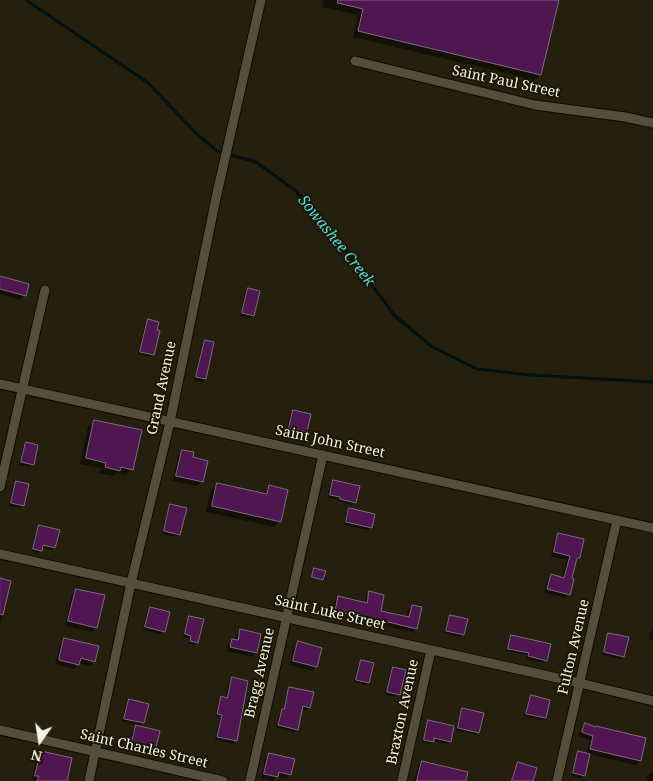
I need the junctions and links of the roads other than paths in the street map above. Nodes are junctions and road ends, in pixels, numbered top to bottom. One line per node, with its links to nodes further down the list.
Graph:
1 (261, 0): 7 (street, Grand Avenue)
2 (355, 61): 3 (street, Saint Paul Street)
3 (653, 124)
4 (45, 290): 6 (street)
5 (0, 384): 6 (street, Saint John Street)
6 (23, 389): 7 (street, Saint John Street); 9 (street)
7 (170, 422): 8 (street, Saint John Street); 13 (street, Grand Avenue)
8 (323, 455): 10 (street, Saint John Street); 14 (street, Bragg Avenue)
9 (0, 487)
10 (617, 520): 11 (street, Saint John Street); 16 (street, Fulton Avenue)
11 (653, 528)
12 (0, 554): 13 (street, Saint Luke Street)
13 (131, 583): 14 (street, Saint Luke Street); 19 (street, Grand Avenue)
14 (286, 618): 15 (street, Saint Luke Street); 22 (street, Bragg Avenue)
15 (431, 650): 16 (street, Saint Luke Street); 23 (street, Braxton Avenue)
16 (580, 683): 17 (street, Saint Luke Street); 24 (street, Fulton Avenue)
17 (653, 701)
18 (0, 730): 19 (street, Saint Charles Street)
19 (96, 752): 20 (street, Grand Avenue); 21 (street, Saint Charles Street)
20 (89, 781)
21 (223, 781)
22 (250, 781)
23 (402, 781)
24 (557, 781)

